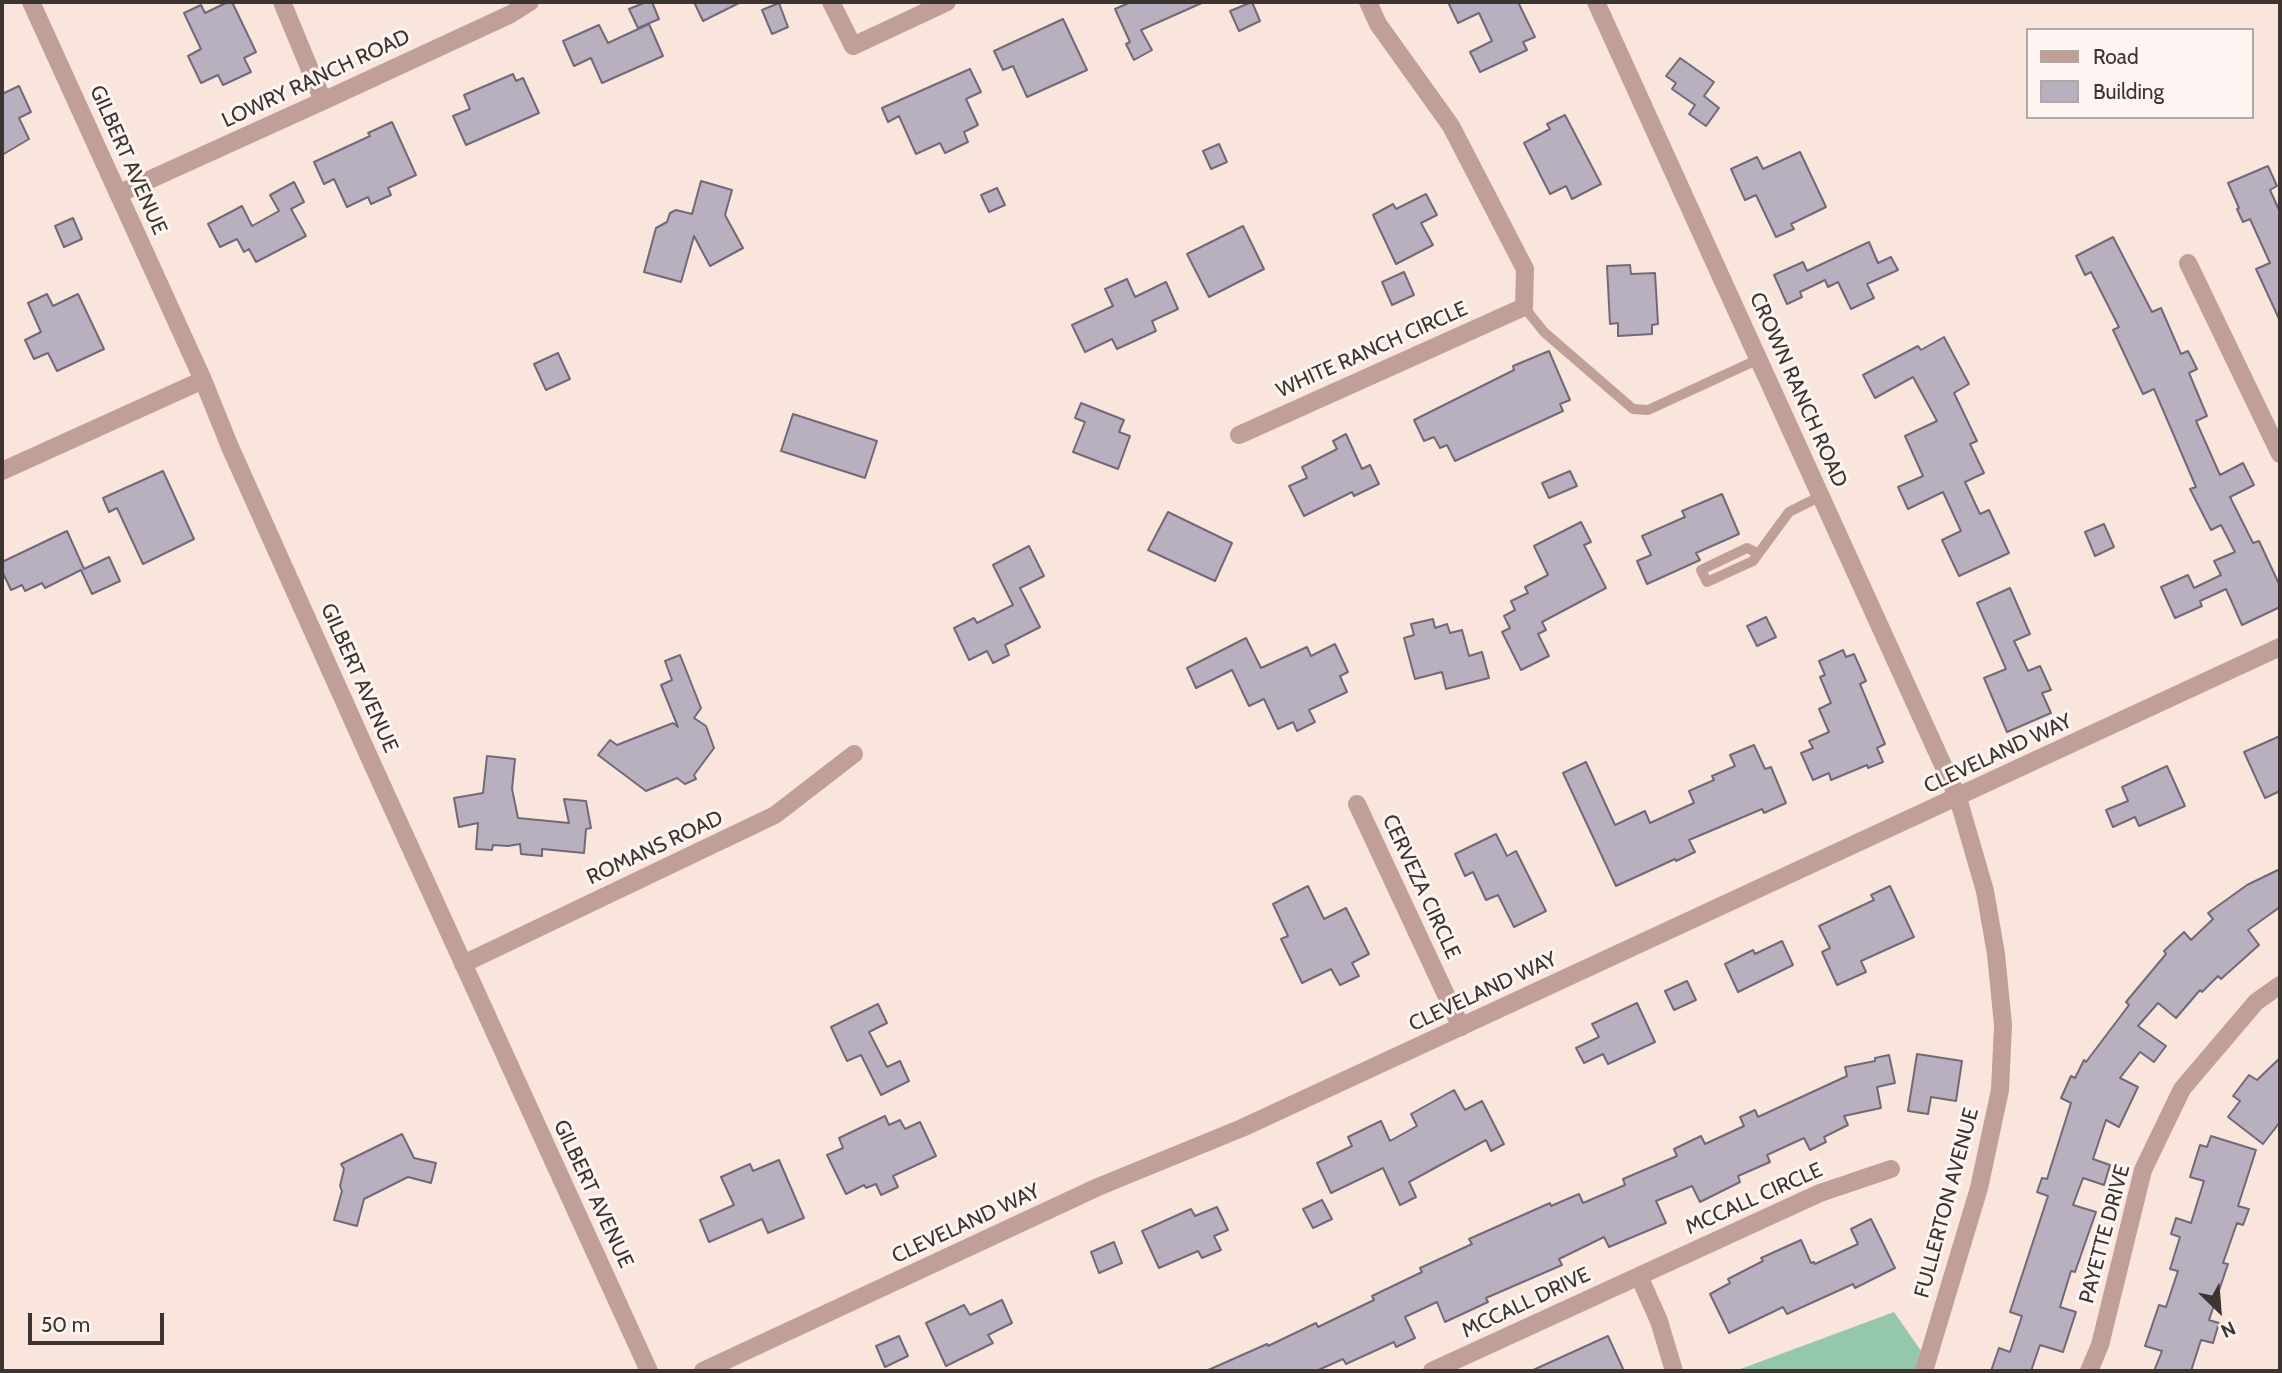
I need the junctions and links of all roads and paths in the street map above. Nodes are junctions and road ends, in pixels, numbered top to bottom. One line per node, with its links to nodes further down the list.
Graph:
1 (31, 2): 9 (street, GILBERT AVENUE)
2 (282, 2): 8 (street)
3 (530, 2): 8 (street, LOWRY RANCH ROAD)
4 (831, 2): 5 (street)
5 (947, 2)
6 (1368, 2): 11 (street)
7 (1596, 2): 12 (street, CROWN RANCH ROAD)
8 (323, 102): 9 (street, LOWRY RANCH ROAD)
9 (118, 194): 13 (street, GILBERT AVENUE)
10 (2188, 263): 15 (street)
11 (1524, 307): 12 (lane); 14 (street, WHITE RANCH CIRCLE)
12 (1759, 359): 17 (street, CROWN RANCH ROAD)
13 (203, 380): 16 (street); 23 (street, GILBERT AVENUE)
14 (1239, 435)
15 (2280, 454)
16 (2, 471)
17 (1821, 496): 18 (lane); 21 (street, CROWN RANCH ROAD)
18 (1758, 553): 18 (lane)
19 (2280, 648): 21 (street, CLEVELAND WAY)
20 (854, 754): 23 (street, ROMANS ROAD)
21 (1958, 798): 25 (street, CLEVELAND WAY); 32 (street, FULLERTON AVENUE)
22 (1357, 804): 25 (street, CERVEZA CIRCLE)
23 (463, 964): 28 (street, GILBERT AVENUE)
24 (2280, 985): 33 (street, PAYETTE DRIVE)
25 (1461, 1027): 29 (street, CLEVELAND WAY)
26 (1891, 1169): 27 (street, MCCALL CIRCLE)
27 (1639, 1276): 30 (street, MCCALL DRIVE); 31 (street)
28 (649, 1371)
29 (702, 1371)
30 (1432, 1371)
31 (1674, 1371)
32 (1923, 1371)
33 (2089, 1371)

